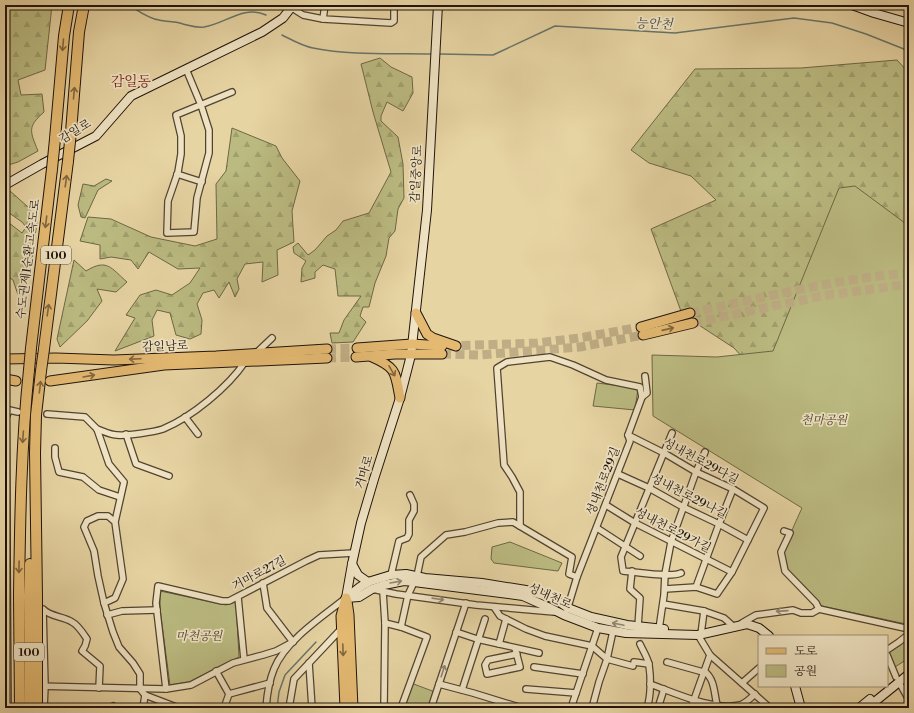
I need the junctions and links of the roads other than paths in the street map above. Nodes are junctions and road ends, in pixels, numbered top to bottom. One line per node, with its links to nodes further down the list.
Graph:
1 (325, 5): 8 (street)
2 (394, 5): 8 (street)
3 (438, 5): 16 (street, 감일중앙로)
4 (852, 5): 9 (street)
5 (69, 6): 80 (highway, 수도권제1순환고속도로 / 100, one-way to 80, bridge)
6 (292, 6): 8 (street); 10 (street, 감일로)
7 (84, 8): 80 (highway, 수도권제1순환고속도로 / 100, one-way to 7, bridge)
8 (323, 19)
9 (909, 23)
10 (186, 69): 12 (street); 15 (street, 감일로)
11 (232, 92): 12 (street)
12 (201, 105): 13 (street); 14 (street)
13 (177, 174): 14 (street); 14 (street)
14 (202, 182)
15 (5, 185)
16 (416, 313): 20 (street, 감일중앙로); 21 (main road)
17 (690, 313): 18 (main road, one-way to 18)
18 (692, 323)
19 (272, 338): 22 (street)
20 (412, 344): 23 (street, 감일중앙로); 23 (main road); 24 (main road)
21 (456, 346)
22 (255, 354): 25 (main road, 감일남로, one-way to 25); 26 (main road, 감일남로)
23 (411, 354): 24 (main road); 32 (street, 거마로)
24 (370, 356): 32 (main road, one-way to 32)
25 (5, 359)
26 (245, 362): 30 (main road, 감일남로, one-way to 26); 36 (street)
27 (645, 376): 31 (street, 성내천로29길)
28 (5, 379): 29 (main road)
29 (16, 381)
30 (50, 381)
31 (642, 397): 41 (street, 성내천로29길); 57 (street)
32 (400, 398): 63 (street, 거마로)
33 (7, 410): 34 (street); 135 (street)
34 (18, 412)
35 (47, 414): 37 (street)
36 (185, 417): 39 (street); 40 (street)
37 (97, 429): 39 (street); 51 (street)
38 (672, 433): 44 (street)
39 (126, 434): 47 (street)
40 (198, 434)
41 (628, 435): 44 (street, 성내천로29다길); 46 (street, 성내천로29길)
42 (55, 448): 51 (street)
43 (705, 452): 45 (street)
44 (664, 453): 45 (street, 성내천로29다길); 48 (street)
45 (696, 472): 49 (street, 성내천로29다길); 53 (street)
46 (618, 474): 48 (street, 성내천로29나길); 52 (street, 성내천로29길)
47 (169, 476)
48 (649, 488): 53 (street, 성내천로29나길); 55 (street)
49 (733, 489): 56 (street); 60 (street, 성내천로29다길)
50 (410, 495): 70 (street)
51 (120, 496): 54 (street)
52 (606, 505): 55 (street, 성내천로29가길); 58 (street, 성내천로29길)
53 (683, 507): 56 (street, 성내천로29나길); 61 (street)
54 (115, 522): 83 (street); 83 (street)
55 (635, 523): 61 (street, 성내천로29가길); 62 (street)
56 (719, 524): 60 (street, 성내천로29나길); 65 (street)
57 (520, 526): 72 (street); 73 (street)
58 (596, 528): 62 (street, 성내천로29길); 72 (street, 성내천로29길)
59 (784, 531): 87 (street)
60 (748, 540): 68 (street)
61 (670, 542): 65 (street, 성내천로29가길); 71 (street)
62 (625, 545): 64 (street, 성내천로29길); 67 (street)
63 (354, 553): 66 (street, 거마로); 74 (street, 거마로27길)
64 (640, 556)
65 (706, 559): 68 (street, 성내천로29가길); 76 (street)
66 (352, 564): 75 (street); 82 (street, 거마로)
67 (632, 571): 71 (street); 95 (street)
68 (732, 572): 76 (street)
69 (681, 573): 71 (street)
70 (391, 574): 73 (street, 성내천로); 75 (street, 성내천로)
71 (665, 574): 77 (street)
72 (577, 577): 90 (street, 성내천로29길)
73 (415, 579): 75 (street, 성내천로, one-way to 73); 79 (street); 90 (street, 성내천로); 90 (street, 성내천로)
74 (263, 583): 81 (street, 거마로27길); 108 (street)
75 (370, 586): 78 (street); 82 (street, 성내천로)
76 (696, 587): 77 (street)
77 (665, 589): 85 (street)
78 (383, 592): 79 (street); 94 (street)
79 (408, 595): 84 (street, one-way to 84); 97 (street)
80 (28, 596): 155 (highway, 수도권제1순환고속도로 / 100, bridge); 156 (highway, 수도권제1순환고속도로 / 100, bridge); 157 (highway, 수도권제1순환고속도로 / 100, bridge)
81 (238, 597): 88 (street, 거마로27길); 117 (street)
82 (346, 598): 98 (main road, 거마로); 108 (street, 성내천로); 168 (main road, 거마로)
83 (104, 602): 91 (street)
84 (466, 603): 86 (street); 103 (street)
85 (663, 604): 89 (street, 성내천로); 100 (street)
86 (494, 607): 90 (street); 93 (street)
87 (819, 608): 96 (street, one-way to 96); 101 (street)
88 (157, 610): 91 (street); 141 (street, 거마로27길)
89 (704, 611): 96 (street, 성내천로); 104 (street)
90 (563, 612): 95 (street, 성내천로, one-way to 90); 99 (street, 성내천로)
91 (107, 614): 140 (street)
92 (485, 619): 107 (street)
93 (506, 619): 109 (street); 111 (street)
94 (385, 623): 97 (street); 169 (street)
95 (638, 626): 100 (street, 성내천로)
96 (736, 626): 104 (street, 성내천로); 106 (street, 성내천로)
97 (401, 627): 170 (street)
98 (342, 628): 120 (street); 167 (main road, 거마로, one-way to 167)
99 (598, 628): 102 (street, 성내천로); 111 (street)
100 (660, 629): 104 (street, 성내천로)
101 (909, 629)
102 (613, 631): 104 (street, 성내천로); 118 (street)
103 (456, 632): 107 (street); 132 (street, one-way to 103)
104 (700, 634): 115 (street)
105 (909, 634): 112 (street)
106 (768, 635)
107 (477, 639): 109 (street); 144 (street)
108 (293, 642): 117 (street); 130 (street, 성내천로)
109 (499, 644): 113 (street)
110 (640, 644): 121 (street)
111 (592, 646): 118 (street); 127 (street)
112 (888, 649)
113 (516, 651): 113 (street); 114 (street)
114 (539, 653)
115 (710, 655): 126 (street); 131 (street)
116 (888, 657): 129 (street)
117 (244, 659): 125 (street)
118 (607, 659): 121 (street); 174 (street)
119 (667, 662): 126 (street)
120 (309, 664): 165 (street); 166 (street)
121 (649, 664): 133 (street)
122 (534, 667): 127 (street)
123 (909, 668): 129 (street)
124 (758, 669): 131 (street)
125 (216, 672): 141 (street); 146 (street)
126 (704, 672): 149 (street); 151 (street)
127 (583, 674): 145 (street)
128 (909, 674): 129 (street)
129 (897, 679): 134 (street); 150 (street); 181 (street)
130 (270, 683): 146 (street); 164 (street, 성내천로)
131 (742, 683): 147 (street)
132 (438, 684): 144 (street); 171 (street)
133 (650, 684): 143 (street); 175 (street)
134 (888, 684)
135 (7, 686): 136 (street); 154 (street)
136 (45, 686): 139 (street); 139 (street); 157 (street)
137 (795, 687): 179 (street)
138 (884, 687): 180 (street)
139 (99, 688): 140 (street)
140 (140, 689): 141 (street); 148 (street)
141 (166, 689)
142 (526, 689): 145 (street)
143 (664, 689): 149 (street); 176 (street)
144 (462, 690): 152 (street)
145 (576, 693): 173 (street)
146 (229, 694): 163 (street)
147 (755, 694): 153 (street); 178 (street)
148 (144, 695): 161 (street); 162 (street)
149 (694, 699): 151 (street); 177 (street)
150 (909, 700)
151 (717, 705): 153 (street)
152 (509, 706): 172 (street)
153 (723, 707)
154 (8, 708)
155 (20, 708)
156 (30, 708)
157 (42, 708): 158 (street)
158 (65, 708)
159 (109, 708): 160 (street)
160 (114, 708)
161 (143, 708)
162 (179, 708)
163 (224, 708)
164 (266, 708)
165 (289, 708)
166 (312, 708)
167 (345, 708)
168 (353, 708)
169 (384, 708)
170 (401, 708)
171 (431, 708)
172 (522, 708)
173 (571, 708)
174 (592, 708)
175 (647, 708)
176 (658, 708)
177 (691, 708)
178 (770, 708)
179 (802, 708)
180 (859, 708)
181 (867, 708)

